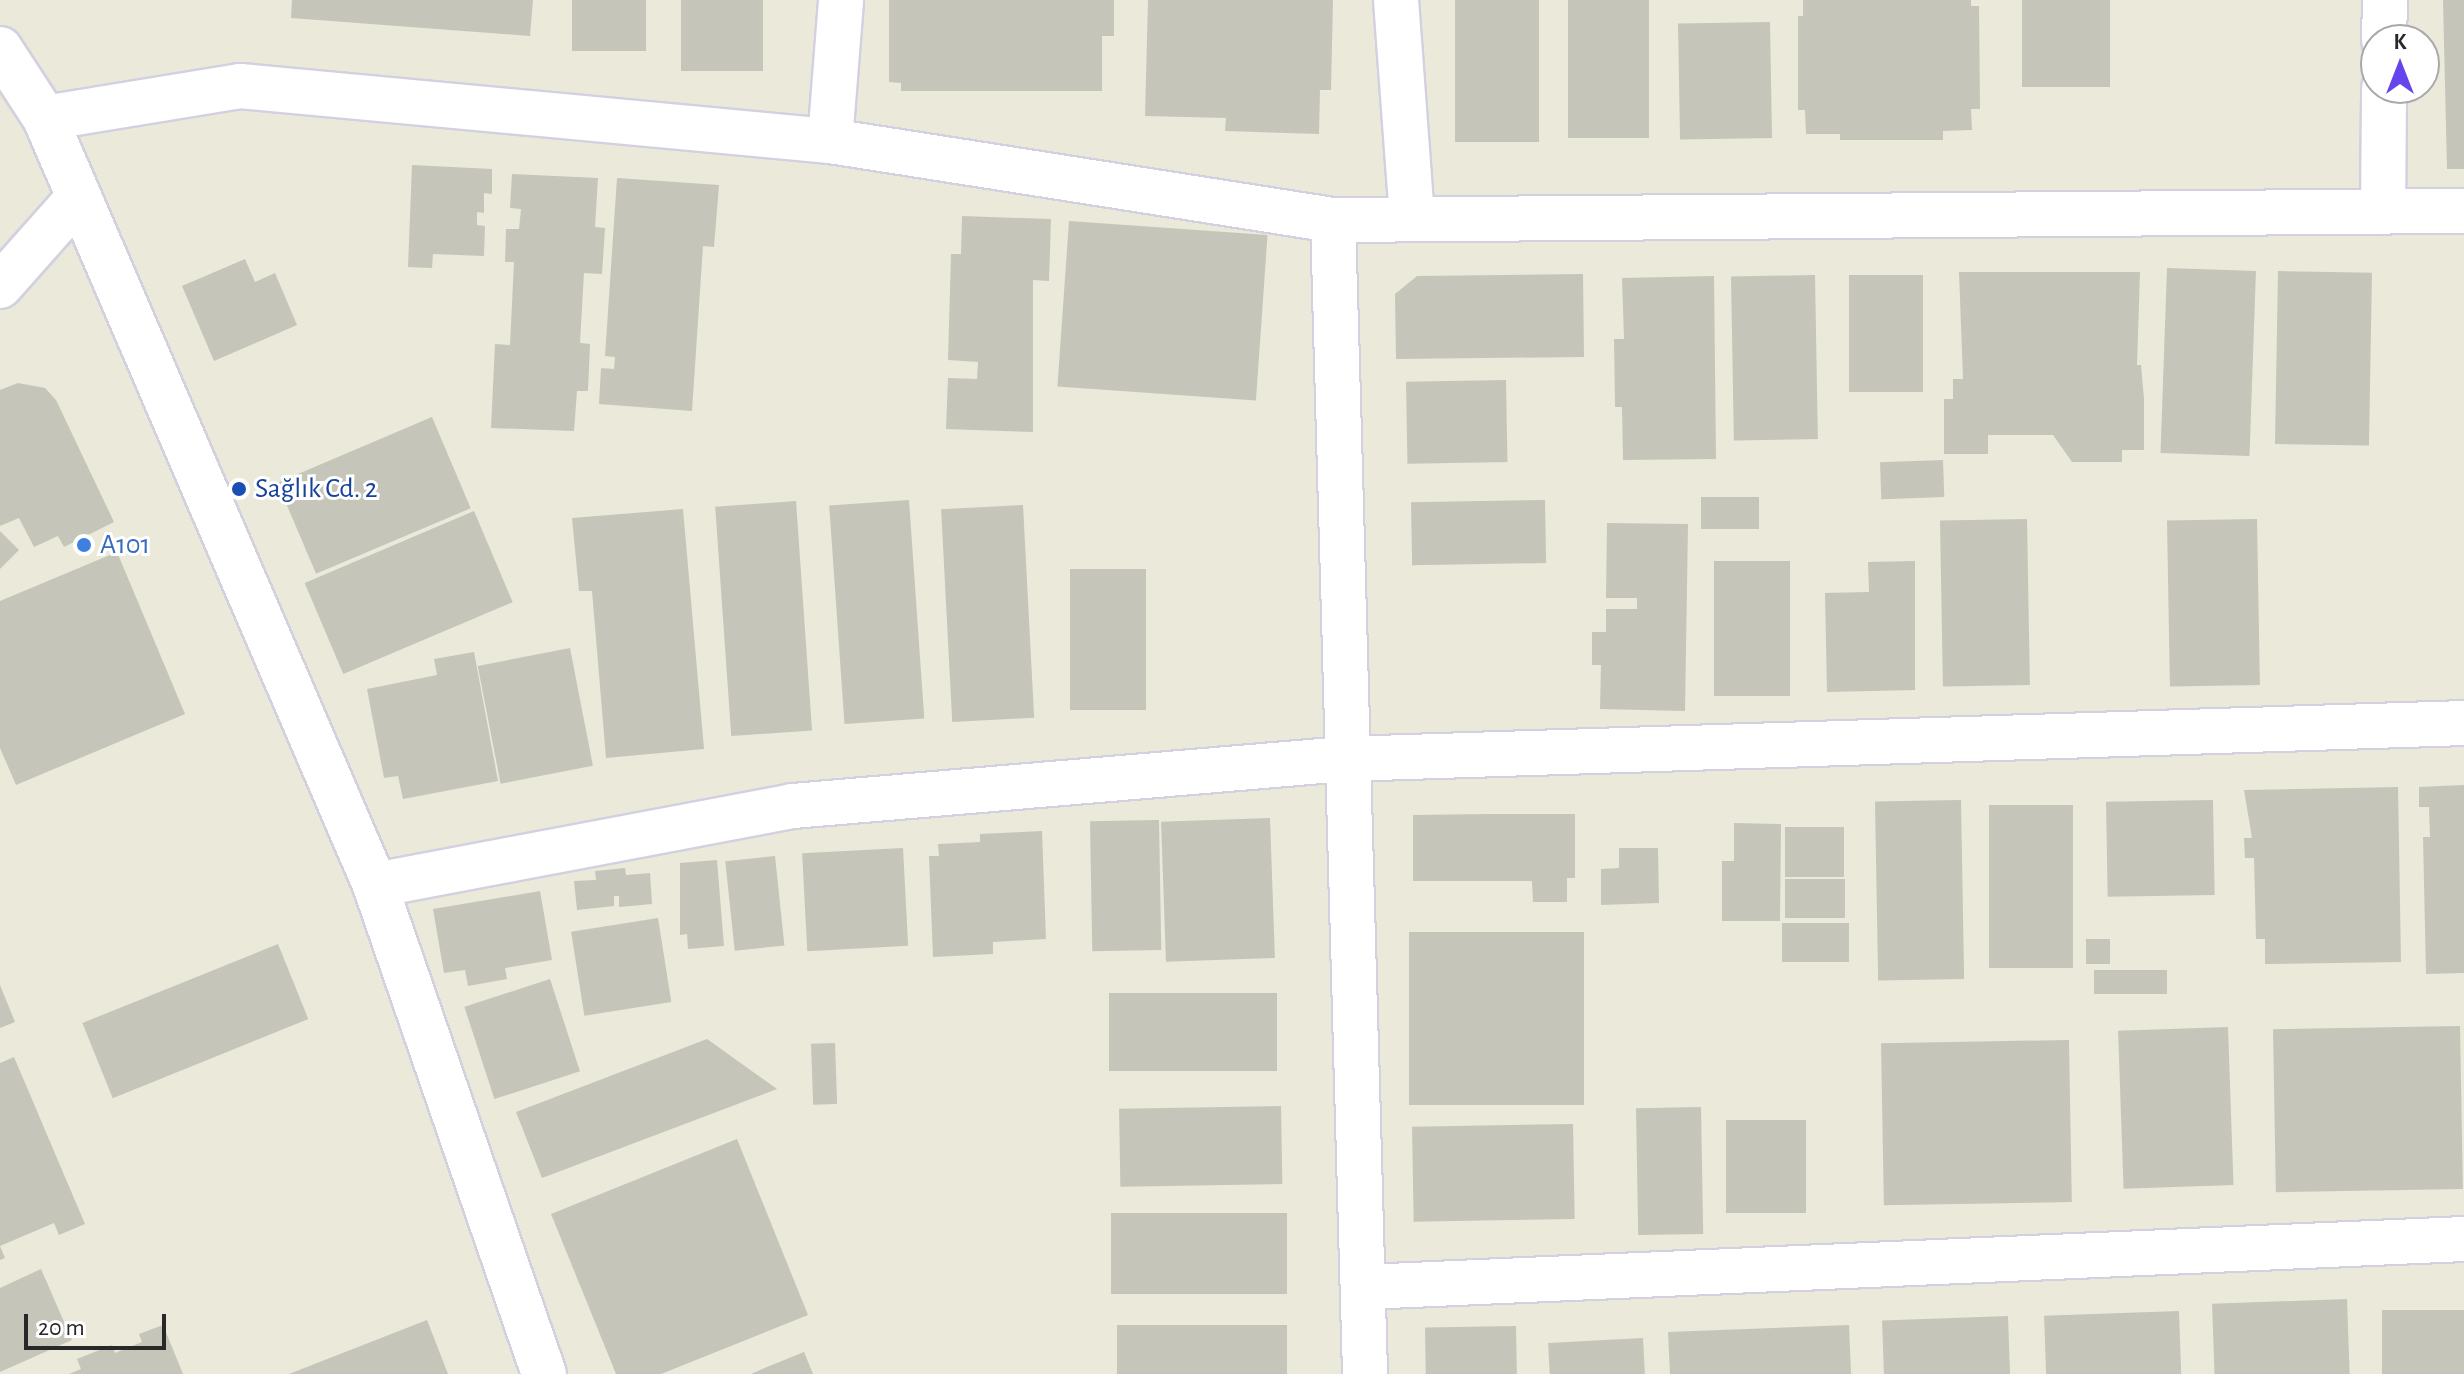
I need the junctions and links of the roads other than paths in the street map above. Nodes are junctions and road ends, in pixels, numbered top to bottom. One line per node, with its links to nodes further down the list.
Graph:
1 (841, 0): 8 (street)
2 (1396, 0): 12 (street)
3 (2385, 0): 4 (street)
4 (2384, 24)
5 (0, 49): 7 (street)
6 (2384, 104): 11 (street)
7 (45, 118): 8 (street); 9 (street)
8 (830, 141): 13 (street)
9 (79, 197): 14 (street); 17 (street)
10 (2464, 211): 11 (street)
11 (2383, 212): 12 (street)
12 (1412, 218): 13 (street)
13 (1333, 220): 16 (street)
14 (0, 286)
15 (2464, 723): 16 (street)
16 (1345, 759): 17 (street); 19 (street)
17 (375, 885): 20 (street)
18 (2464, 1239): 19 (street)
19 (1365, 1287): 21 (street)
20 (544, 1374)
21 (1365, 1374)

